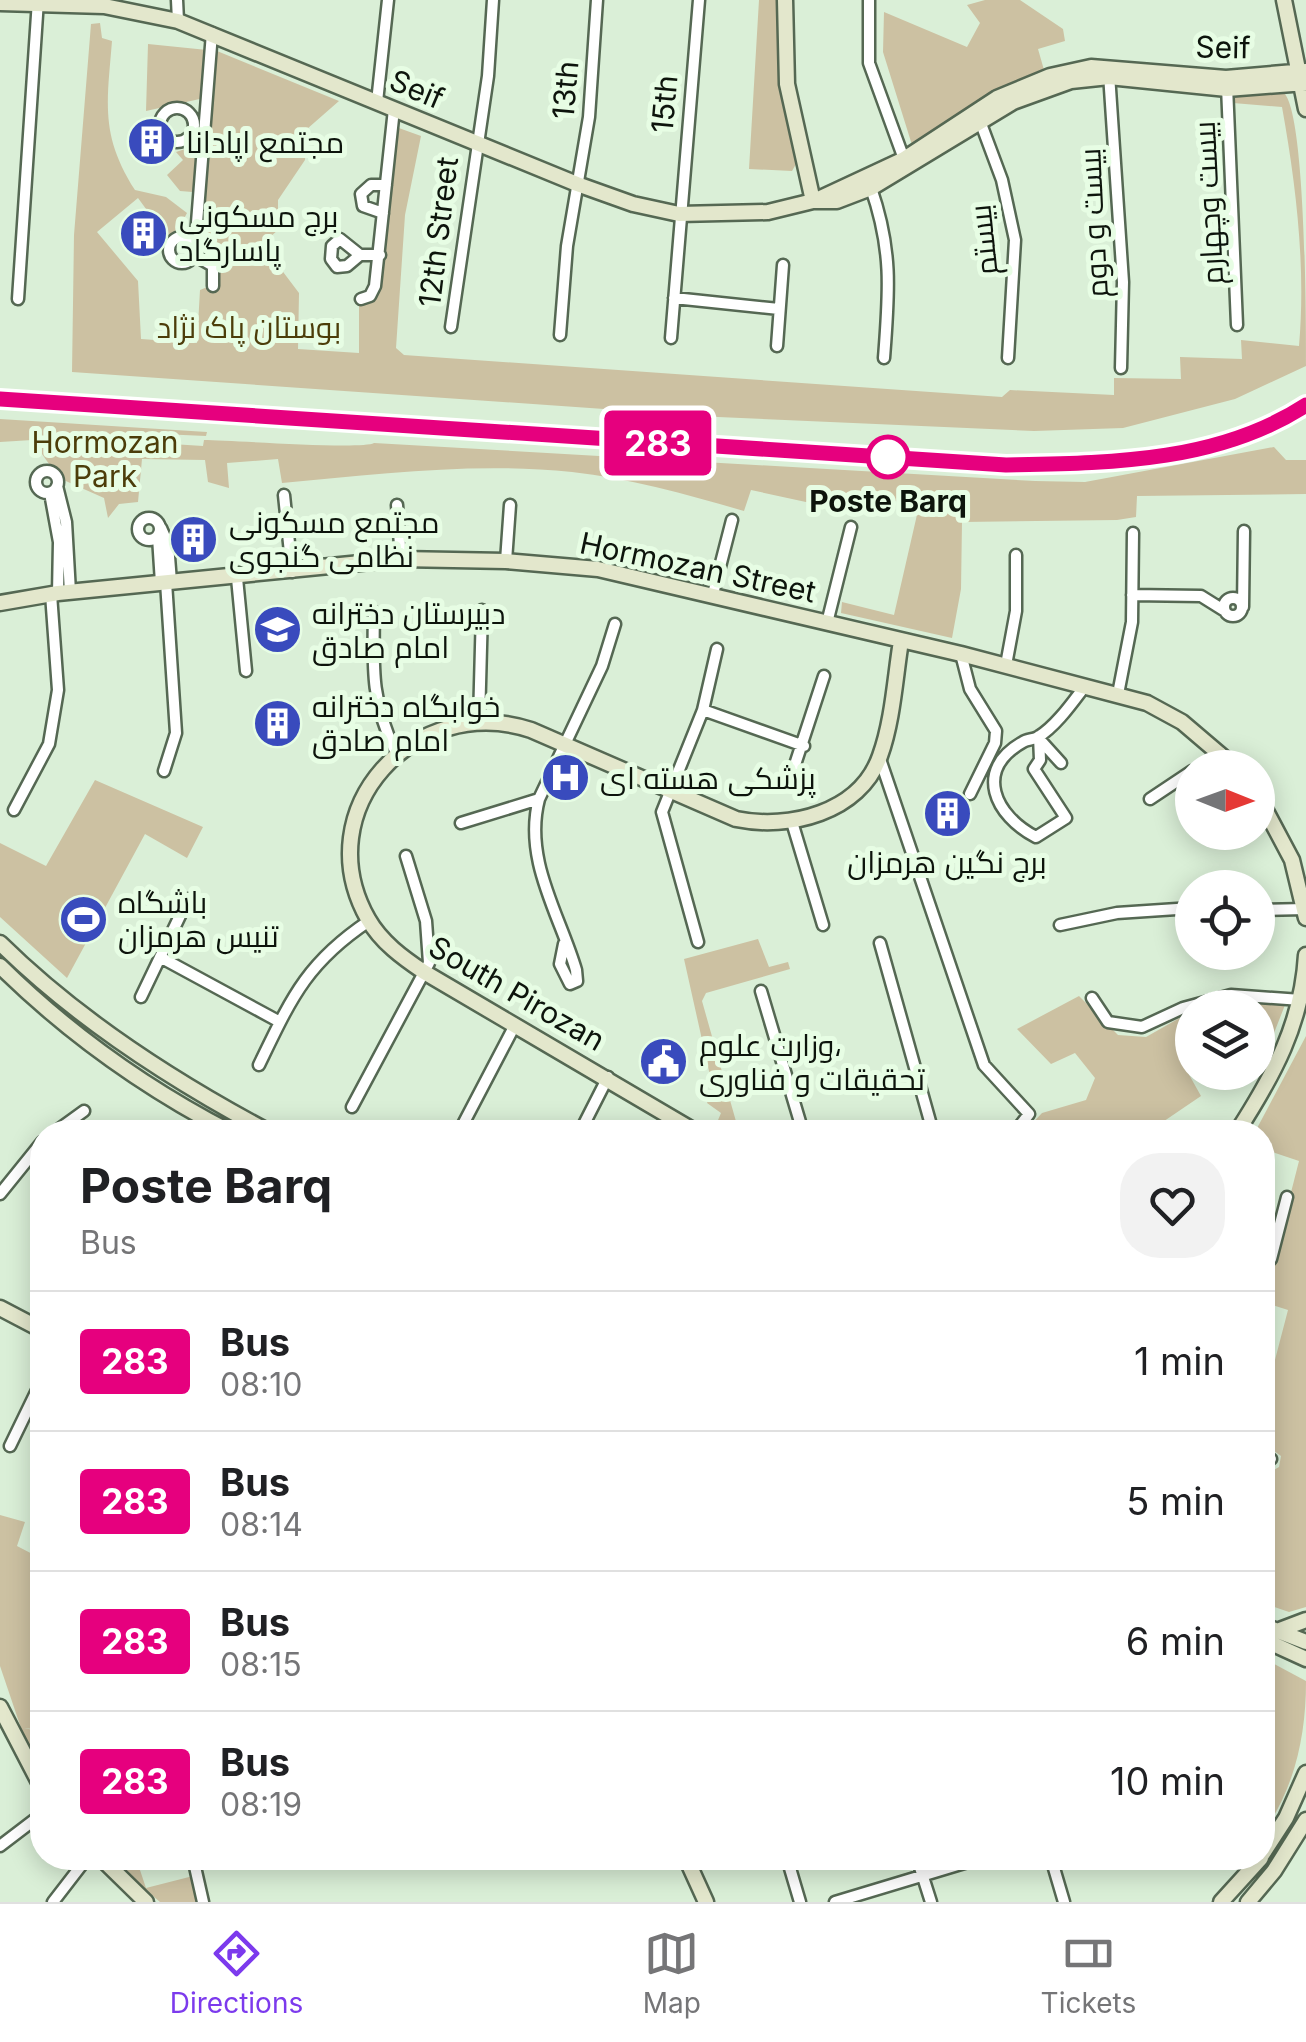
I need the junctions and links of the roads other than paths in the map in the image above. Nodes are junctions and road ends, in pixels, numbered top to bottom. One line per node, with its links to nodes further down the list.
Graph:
1 (177, 0): 12 (street)
2 (388, 0): 17 (street)
3 (493, 0): 23 (street, 12th Street)
4 (597, 0): 27 (street, 13th)
5 (699, 0): 30 (street, 15th)
6 (785, 0): 28 (street)
7 (794, 0): 28 (street)
8 (868, 0): 24 (street)
9 (1284, 0): 15 (street)
10 (38, 1): 11 (street, Seif); 12 (street, Seif); 35 (street)
11 (0, 3)
12 (178, 21): 13 (street, Seif)
13 (212, 33): 17 (street, Seif); 20 (street)
14 (1109, 72): 16 (street, Seif); 21 (street, Seif); 46 (street, بیست و دوم)
15 (1302, 77): 16 (street, Seif); 19 (street)
16 (1226, 84): 39 (street, بیست وچهارم)
17 (377, 102): 18 (street, Seif)
18 (394, 109): 23 (street, Seif); 26 (street)
19 (1306, 109)
20 (205, 112): 22 (street); 34 (street)
21 (978, 115): 24 (street, Seif); 45 (street, بیستم)
22 (191, 116)
23 (475, 143): 27 (street, Seif); 40 (street, 12th Street)
24 (906, 164): 25 (street, Seif)
25 (869, 182): 28 (street, Seif); 44 (street)
26 (386, 184): 29 (street); 29 (street)
27 (577, 184): 30 (street, Seif); 41 (street, 13th)
28 (813, 202): 30 (street, Seif)
29 (383, 213): 32 (street)
30 (679, 214): 36 (street, 15th)
31 (360, 255): 32 (street)
32 (380, 255): 37 (street)
33 (782, 265): 38 (street)
34 (213, 286)
35 (18, 298)
36 (674, 298): 38 (street); 42 (street, 15th)
37 (361, 299)
38 (780, 309): 43 (street)
39 (1238, 325)
40 (451, 328)
41 (560, 335)
42 (671, 338)
43 (777, 346)
44 (884, 358)
45 (1008, 358)
46 (1121, 368)
47 (0, 399): 49 (street)
48 (1306, 405): 49 (street)
49 (1299, 415)
50 (54, 490): 65 (street)
51 (284, 494): 62 (street)
52 (398, 505): 60 (street)
53 (510, 505): 61 (street)
54 (732, 520): 66 (street)
55 (851, 527): 71 (street)
56 (1244, 531): 67 (street)
57 (159, 532): 64 (street)
58 (1132, 533): 67 (street)
59 (1016, 556): 76 (street)
60 (401, 560): 61 (street, Hormozan Street); 62 (street, Hormozan Street)
61 (506, 560): 66 (street, Hormozan Street)
62 (292, 572): 63 (street, Hormozan Street)
63 (237, 578): 64 (street, Hormozan Street); 77 (street)
64 (166, 582): 65 (street, Hormozan Street); 90 (street)
65 (60, 593): 68 (street, Hormozan Street); 97 (street)
66 (714, 594): 71 (street, Hormozan Street)
67 (1132, 595): 80 (street)
68 (0, 603)
69 (482, 610): 82 (street)
70 (374, 612): 87 (street)
71 (827, 622): 73 (street, Hormozan Street)
72 (614, 624): 84 (street)
73 (901, 641): 75 (street, Hormozan Street); 88 (street)
74 (717, 649): 81 (street)
75 (960, 654): 76 (street, Hormozan Street); 94 (street)
76 (1006, 666): 79 (street, Hormozan Street)
77 (246, 671)
78 (824, 676): 85 (street)
79 (1085, 686): 80 (street, Hormozan Street); 83 (street)
80 (1118, 694): 86 (street, Hormozan Street)
81 (702, 710): 85 (street); 93 (street)
82 (480, 720): 84 (street, South Pirozan); 87 (street, South Pirozan)
83 (1039, 736): 83 (street); 89 (street)
84 (567, 745): 93 (street, South Pirozan); 95 (street)
85 (804, 746): 92 (street)
86 (1216, 750)
87 (396, 753): 108 (street, South Pirozan)
88 (880, 759): 98 (street, South Pirozan); 137 (street)
89 (1061, 763)
90 (164, 771)
91 (1175, 782): 96 (street)
92 (789, 783)
93 (668, 788): 98 (street, South Pirozan); 111 (street)
94 (970, 794)
95 (539, 799): 99 (street); 113 (street)
96 (1150, 799)
97 (14, 810)
98 (792, 822): 109 (street)
99 (461, 823)
100 (1275, 827): 102 (street)
101 (406, 856): 118 (street)
102 (1300, 872): 106 (street)
103 (188, 899): 116 (street)
104 (1175, 909): 110 (street)
105 (1275, 910): 106 (street)
106 (1305, 910): 107 (street)
107 (1306, 918)
108 (369, 922): 118 (street, South Pirozan); 123 (street)
109 (823, 925)
110 (1060, 925)
111 (698, 942)
112 (0, 943): 131 (street)
113 (564, 944)
114 (880, 944): 136 (street)
115 (1306, 955): 122 (street)
116 (160, 957): 120 (street); 123 (street)
117 (0, 966): 130 (street)
118 (424, 972): 124 (street, South Pirozan); 127 (street)
119 (761, 991): 135 (street)
120 (141, 997)
121 (1092, 998): 122 (street)
122 (1301, 1000): 138 (street)
123 (280, 1022): 125 (street)
124 (516, 1025): 126 (street, South Pirozan); 132 (street)
125 (259, 1065)
126 (608, 1078): 133 (street); 134 (street, South Pirozan)
127 (352, 1106)
128 (84, 1111): 129 (street)
129 (72, 1120)
130 (211, 1120)
131 (250, 1120)
132 (465, 1120)
133 (586, 1120)
134 (676, 1120)
135 (799, 1120)
136 (930, 1120)
137 (1025, 1120)
138 (1244, 1120)
139 (30, 1157): 140 (street)
140 (0, 1194)
141 (1287, 1197): 142 (street)
142 (1275, 1244)
143 (0, 1299): 145 (street)
144 (0, 1308): 146 (street)
145 (30, 1313)
146 (30, 1324)
147 (30, 1405): 148 (street)
148 (10, 1446)
149 (1306, 1620): 150 (street)
150 (1275, 1627)
151 (1275, 1630): 152 (street)
152 (1306, 1642)
153 (1275, 1645): 154 (street)
154 (1306, 1660)
155 (0, 1707): 156 (street)
156 (30, 1765)
157 (1306, 1773): 160 (street)
158 (1306, 1820): 162 (street)
159 (30, 1823): 161 (street)
160 (1275, 1835)
161 (0, 1846)
162 (1275, 1869)
163 (78, 1870): 175 (street)
164 (113, 1870): 176 (street)
165 (196, 1870): 177 (street)
166 (687, 1870): 178 (street)
167 (688, 1870): 179 (street)
168 (791, 1870): 180 (street)
169 (921, 1870): 174 (street)
170 (942, 1870): 174 (street)
171 (1055, 1870): 183 (street)
172 (1250, 1870): 184 (street)
173 (1275, 1870): 185 (street)
174 (923, 1876): 181 (street); 182 (street)
175 (54, 1902)
176 (146, 1902)
177 (203, 1902)
178 (695, 1902)
179 (706, 1902)
180 (800, 1902)
181 (835, 1902)
182 (931, 1902)
183 (1064, 1902)
184 (1221, 1902)
185 (1248, 1902)

